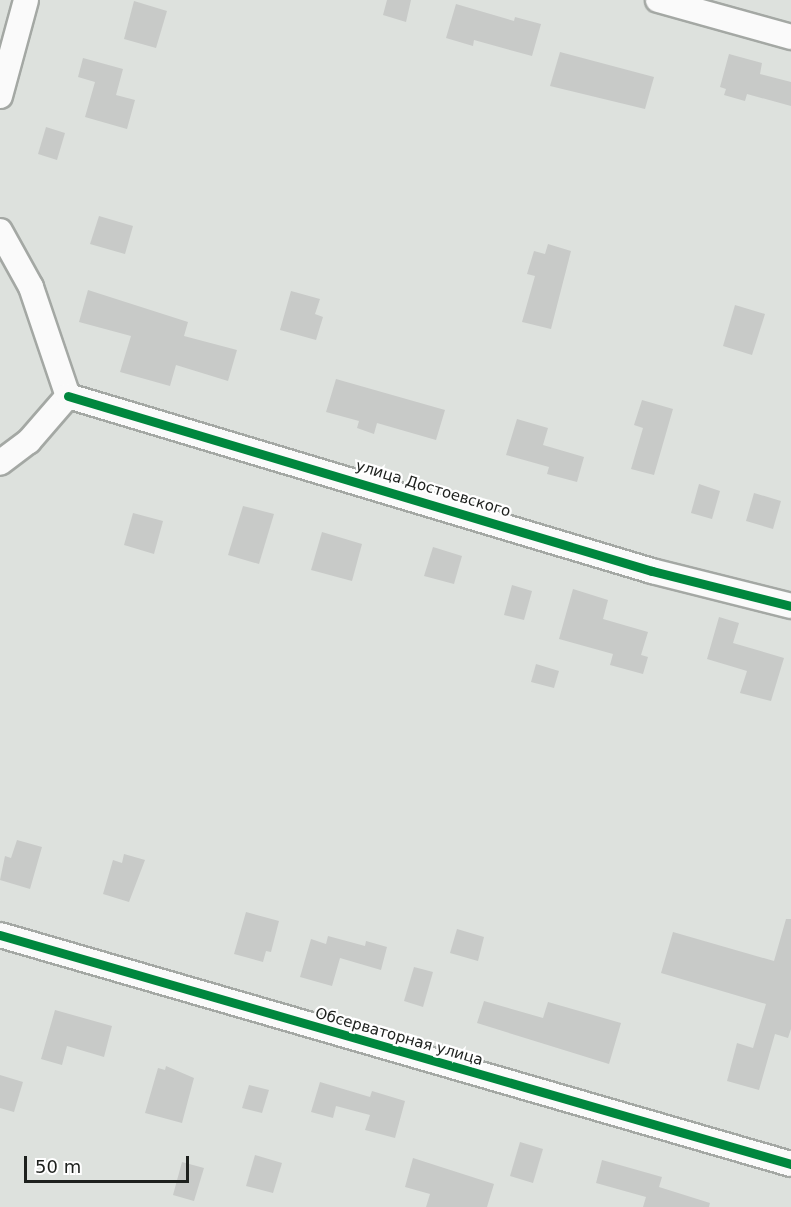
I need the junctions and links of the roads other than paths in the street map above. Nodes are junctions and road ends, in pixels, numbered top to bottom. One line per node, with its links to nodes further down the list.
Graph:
1 (26, 0): 4 (street)
2 (657, 0): 3 (street)
3 (791, 37)
4 (0, 96)
5 (0, 231): 6 (street)
6 (68, 396): 7 (street); 8 (street, улица Достоевского)
7 (0, 463)
8 (791, 606)
9 (0, 935): 10 (street, Обсерваторная улица)
10 (791, 1164)

